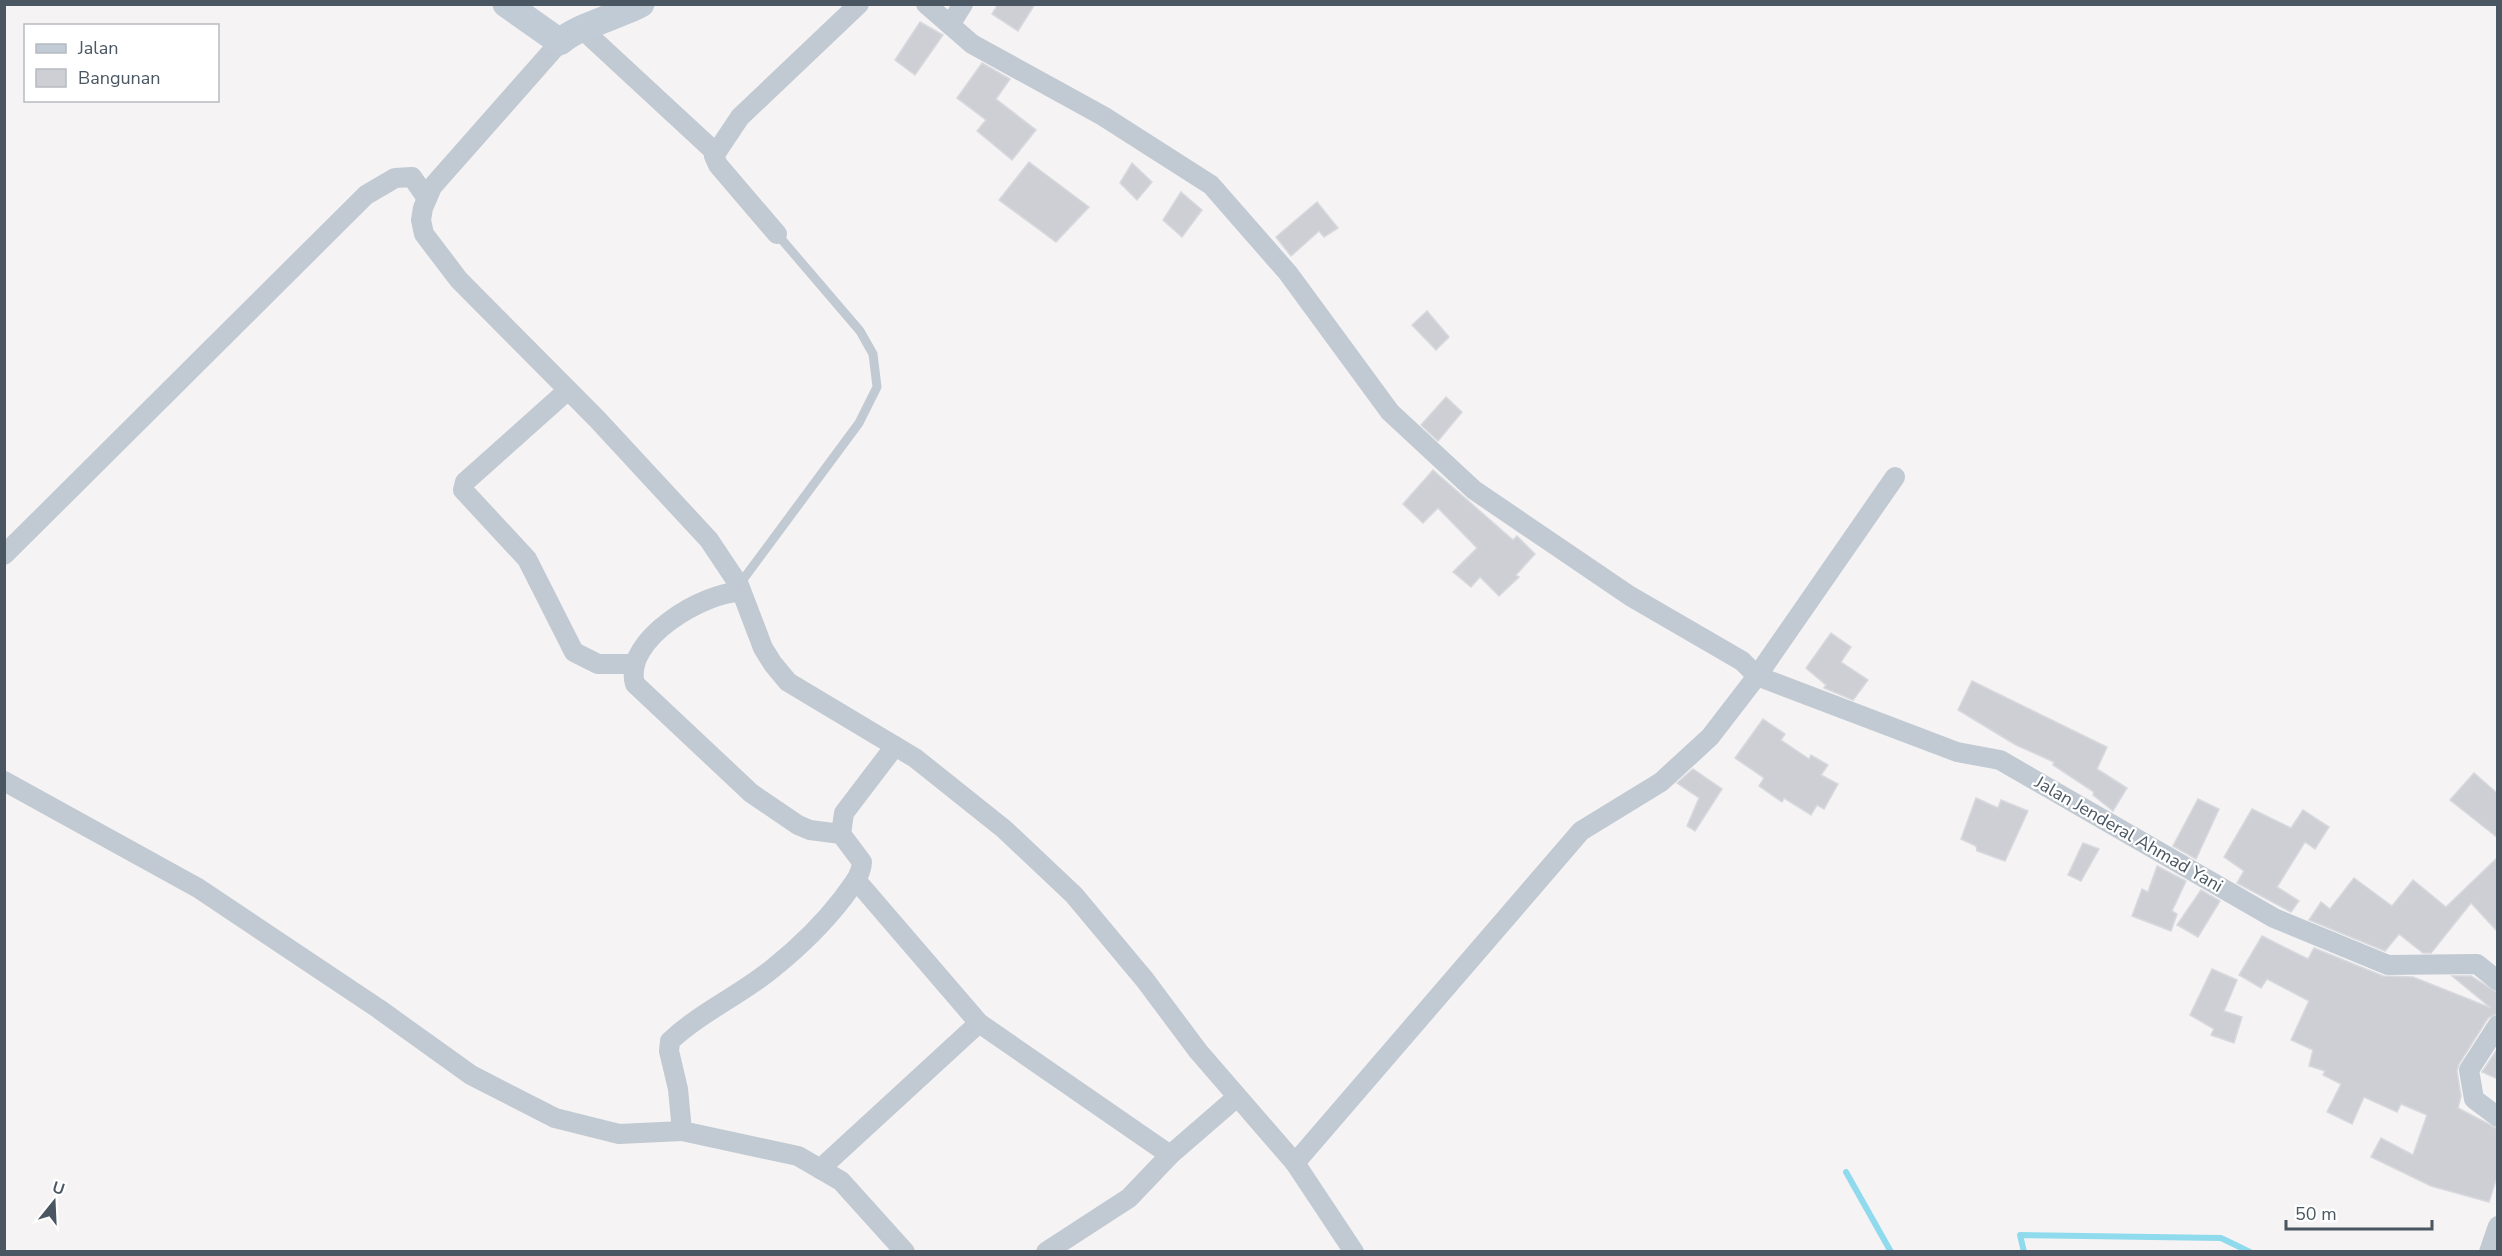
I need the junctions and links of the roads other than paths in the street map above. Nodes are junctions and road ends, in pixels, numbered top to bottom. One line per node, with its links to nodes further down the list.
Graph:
1 (506, 4): 7 (street)
2 (641, 4): 7 (street)
3 (859, 4): 8 (street)
4 (926, 4): 6 (street, Jalan Jenderal Ahmad Yani)
5 (963, 4): 6 (street)
6 (950, 25): 16 (street, Jalan Jenderal Ahmad Yani)
7 (571, 35): 8 (street); 9 (street)
8 (716, 153): 10 (street)
9 (426, 197): 11 (street); 13 (street)
10 (777, 234): 14 (lane)
11 (568, 390): 14 (street); 15 (street)
12 (1895, 477): 16 (street)
13 (4, 555)
14 (740, 588): 15 (street); 17 (street)
15 (635, 664): 19 (street)
16 (1757, 676): 21 (street, Jalan Jenderal Ahmad Yani); 28 (street)
17 (895, 746): 19 (street); 24 (street)
18 (4, 781): 26 (street)
19 (841, 834): 20 (street)
20 (856, 880): 22 (street); 26 (street)
21 (2498, 981)
22 (979, 1023): 27 (street); 29 (street)
23 (2498, 1025): 25 (street)
24 (1237, 1097): 27 (street); 28 (street)
25 (2498, 1117)
26 (682, 1131): 29 (street)
27 (1170, 1155): 32 (street)
28 (1295, 1164): 33 (street)
29 (820, 1168): 31 (street)
30 (2498, 1226): 34 (street)
31 (905, 1251)
32 (1046, 1251)
33 (1354, 1251)
34 (2488, 1251)

